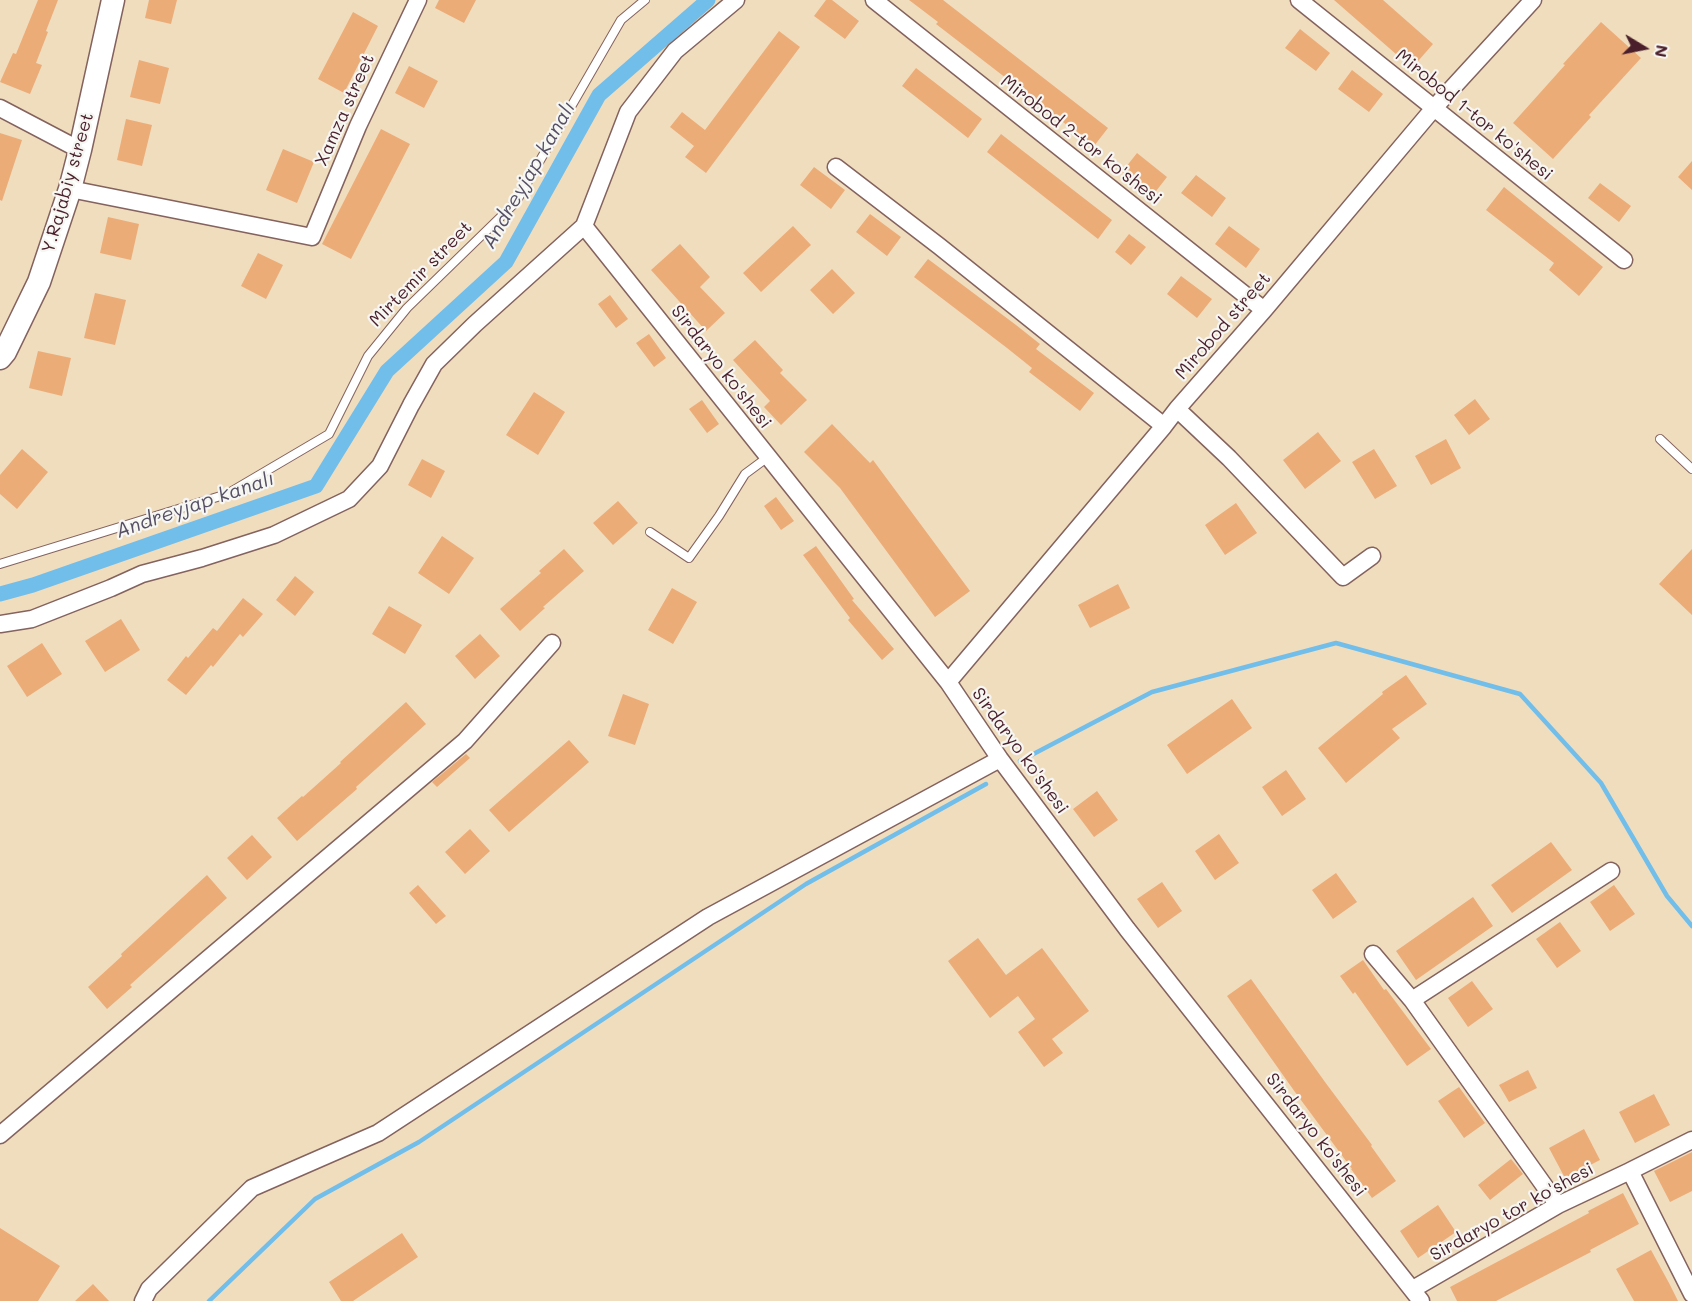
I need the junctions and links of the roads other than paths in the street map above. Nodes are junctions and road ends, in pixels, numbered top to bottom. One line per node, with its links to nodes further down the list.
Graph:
1 (113, 0): 10 (street, Y.Rajabiy street)
2 (418, 0): 12 (street, Xamza street)
3 (645, 0): 24 (lane, Mirtemir street)
4 (736, 0): 13 (street)
5 (874, 0): 15 (street, Mirobod 2-tor ko'shesi)
6 (1299, 0): 9 (street, Mirobod 1-tor ko'shesi)
7 (1533, 0): 9 (street, Mirobod street)
8 (0, 108): 10 (street)
9 (1434, 108): 14 (street, Mirobod 1-tor ko'shesi); 15 (street, Mirobod street)
10 (80, 150): 12 (street, Y.Rajabiy street)
11 (836, 167): 18 (street)
12 (70, 189): 16 (street, Y.Rajabiy street)
13 (584, 226): 20 (street, Sirdaryo ko'shesi); 25 (street)
14 (1624, 260)
15 (1264, 310): 17 (street, Mirobod street)
16 (0, 358)
17 (1177, 409): 18 (street, Mirobod street); 23 (street)
18 (1164, 426): 27 (street, Mirobod street)
19 (1660, 438): 21 (lane)
20 (768, 457): 22 (lane); 27 (street, Sirdaryo ko'shesi)
21 (1692, 470)
22 (650, 532)
23 (1372, 556)
24 (0, 564)
25 (0, 624)
26 (552, 643): 32 (street)
27 (948, 682): 28 (street, Sirdaryo ko'shesi)
28 (1000, 759): 37 (street, Sirdaryo ko'shesi); 38 (street)
29 (1611, 872): 31 (street)
30 (1373, 954): 31 (street)
31 (1412, 1000): 35 (street)
32 (0, 1135)
33 (1692, 1140): 34 (street, Sirdaryo tor ko'shesi)
34 (1630, 1171): 35 (street, Sirdaryo tor ko'shesi); 36 (street)
35 (1558, 1205): 37 (street, Sirdaryo tor ko'shesi)
36 (1692, 1294)
37 (1417, 1295)
38 (143, 1301)

